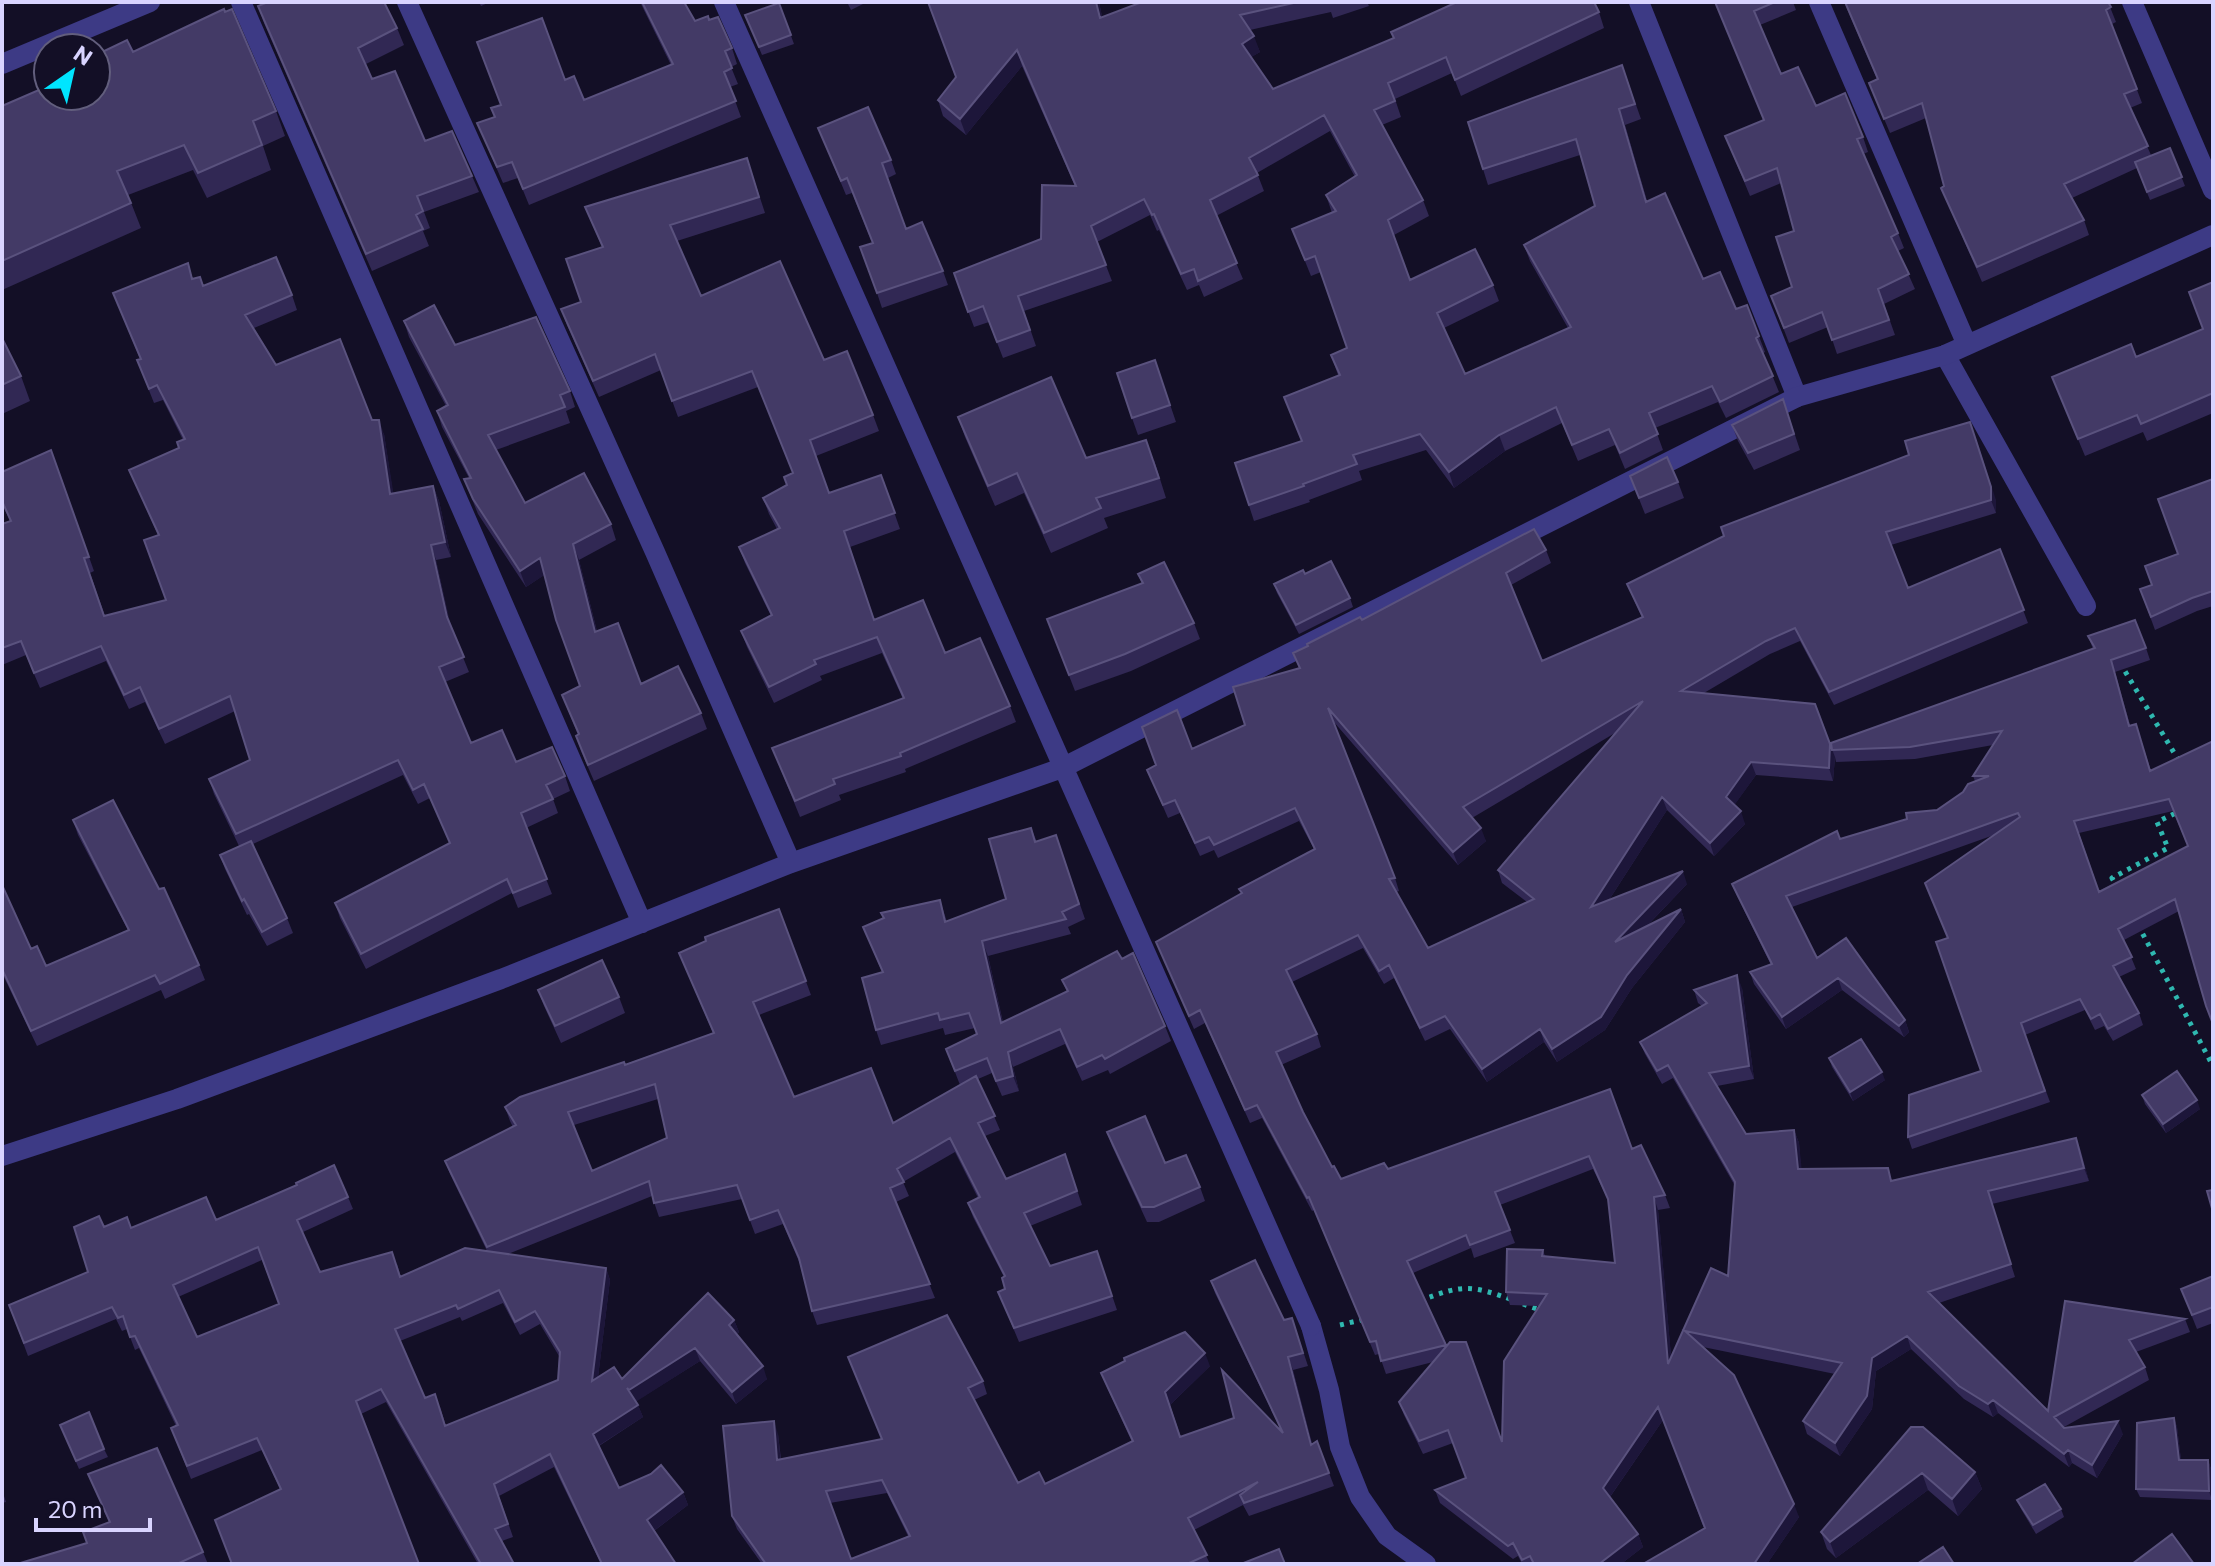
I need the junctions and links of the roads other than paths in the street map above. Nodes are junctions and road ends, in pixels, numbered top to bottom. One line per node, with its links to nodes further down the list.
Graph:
1 (150, 2): 8 (street)
2 (241, 2): 17 (street)
3 (407, 2): 16 (street)
4 (724, 2): 15 (street)
5 (1639, 2): 13 (street)
6 (1819, 2): 11 (street)
7 (2132, 2): 9 (street)
8 (2, 64)
9 (2213, 190)
10 (2213, 235): 11 (street)
11 (1967, 345): 12 (street)
12 (1945, 355): 13 (street); 14 (street)
13 (1797, 397): 15 (street)
14 (2086, 606)
15 (1062, 768): 16 (street); 19 (street)
16 (791, 863): 17 (street)
17 (642, 923): 18 (street)
18 (2, 1156)
19 (1426, 1564)

